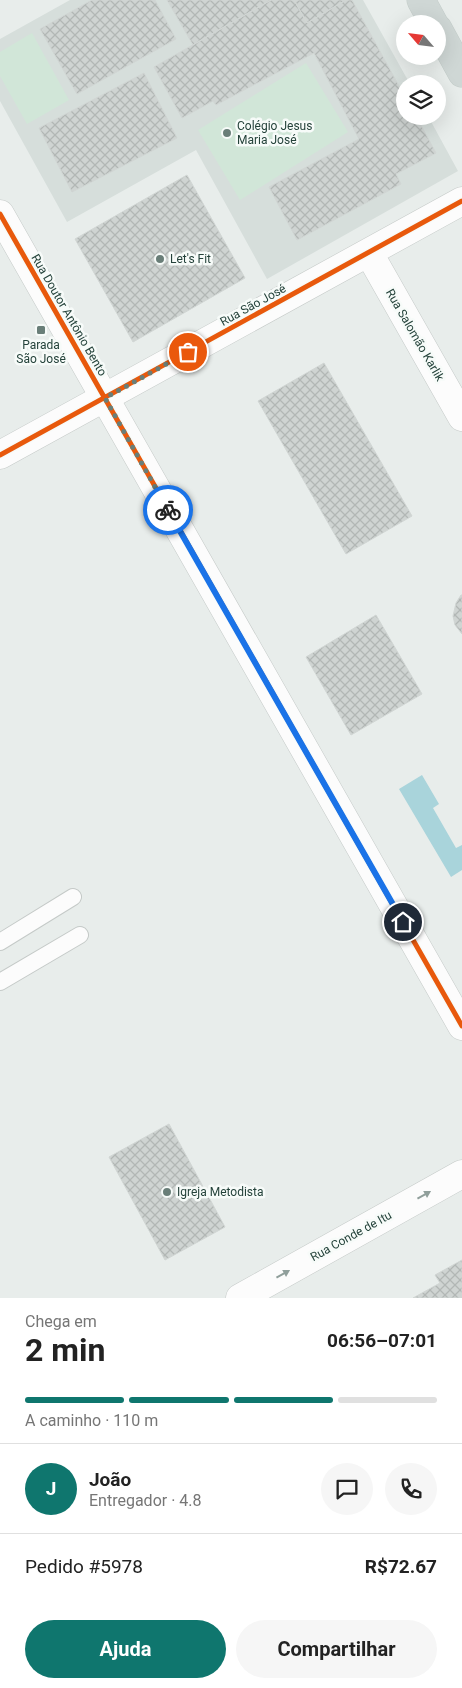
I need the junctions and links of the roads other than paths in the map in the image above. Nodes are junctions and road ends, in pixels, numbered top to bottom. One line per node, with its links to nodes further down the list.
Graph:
1 (421, 0): 2 (main road)
2 (429, 15)
3 (446, 44): 4 (main road)
4 (462, 73)
5 (462, 201): 7 (street, Rua São José)
6 (0, 214): 8 (street, Rua Doutor Antônio Bento)
7 (369, 253): 8 (street, Rua São José); 9 (street, Rua Salomão Karlik)
8 (105, 398): 10 (street, Rua São José); 15 (street, Rua Doutor Antônio Bento)
9 (462, 417)
10 (0, 455)
11 (73, 897): 13 (lane)
12 (80, 935): 14 (lane)
13 (0, 942)
14 (0, 982)
15 (462, 1026)
16 (462, 1174): 17 (street, Rua Conde de Itu, one-way to 16)
17 (240, 1298)

